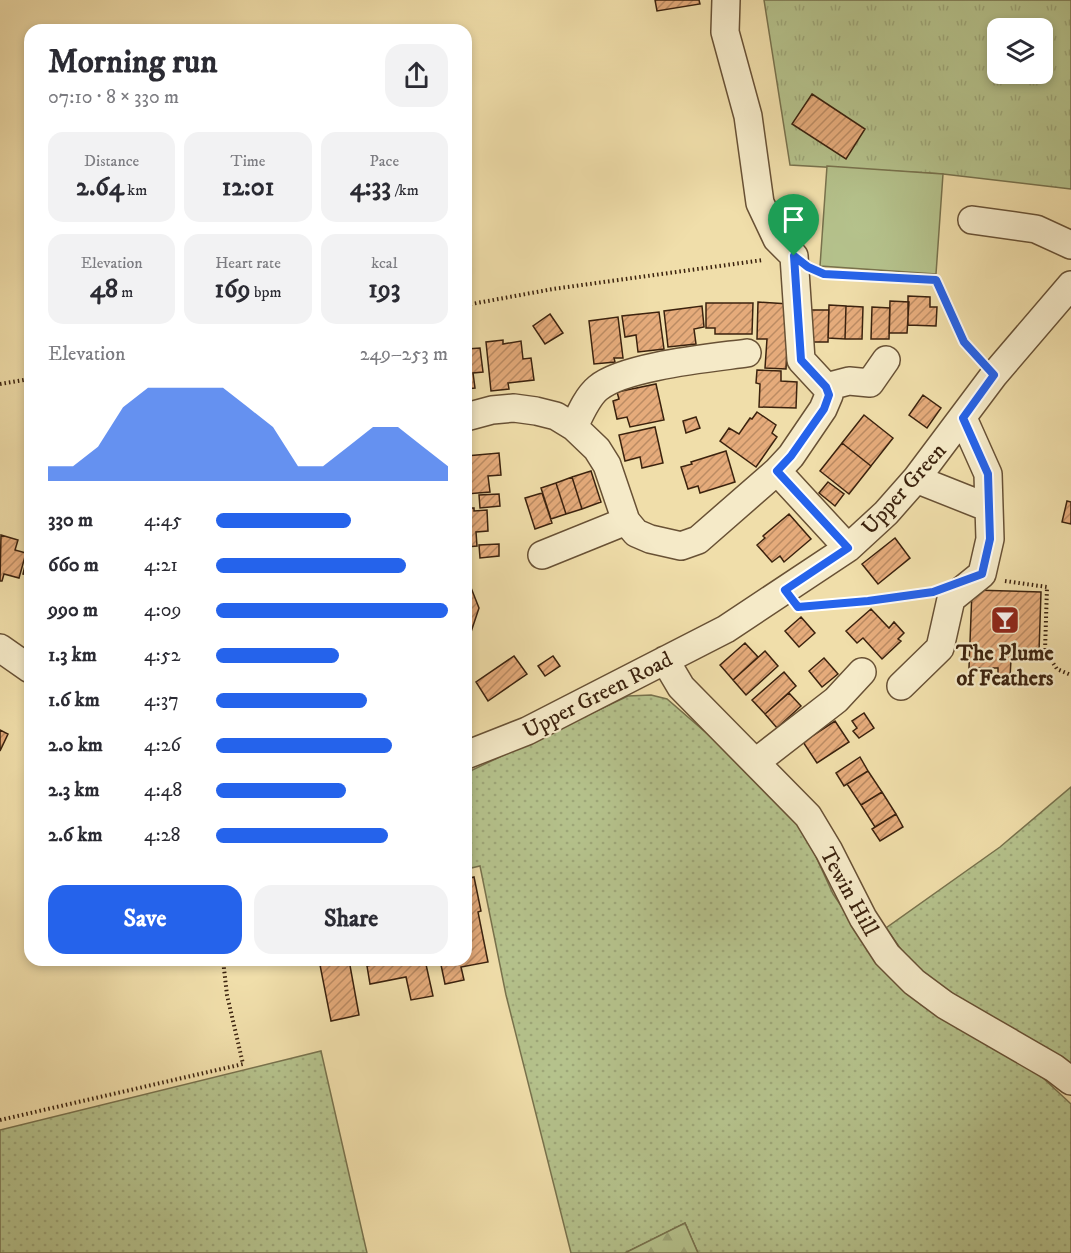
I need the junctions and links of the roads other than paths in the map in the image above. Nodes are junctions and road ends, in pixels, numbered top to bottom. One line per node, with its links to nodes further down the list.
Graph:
1 (726, 0): 7 (street)
2 (972, 220): 3 (street)
3 (1071, 245)
4 (1071, 285): 9 (street, Upper Green)
5 (747, 353): 10 (street)
6 (886, 360): 7 (street)
7 (826, 387): 11 (street)
8 (472, 416): 10 (street)
9 (963, 418): 12 (street, Upper Green); 13 (street)
10 (574, 428): 14 (street)
11 (777, 471): 14 (street); 15 (street)
12 (916, 479): 13 (street); 15 (street, Upper Green)
13 (989, 508): 22 (street)
14 (626, 521): 16 (street)
15 (848, 548): 17 (street, Upper Green)
16 (542, 555)
17 (726, 629): 19 (street, Upper Green Road)
18 (0, 648): 20 (street)
19 (665, 660): 23 (street, Upper Green Road); 24 (street, Tewin Hill)
20 (24, 665)
21 (862, 672): 24 (street)
22 (901, 687)
23 (472, 753)
24 (756, 762): 25 (street, Tewin Hill)
25 (1071, 1082)

